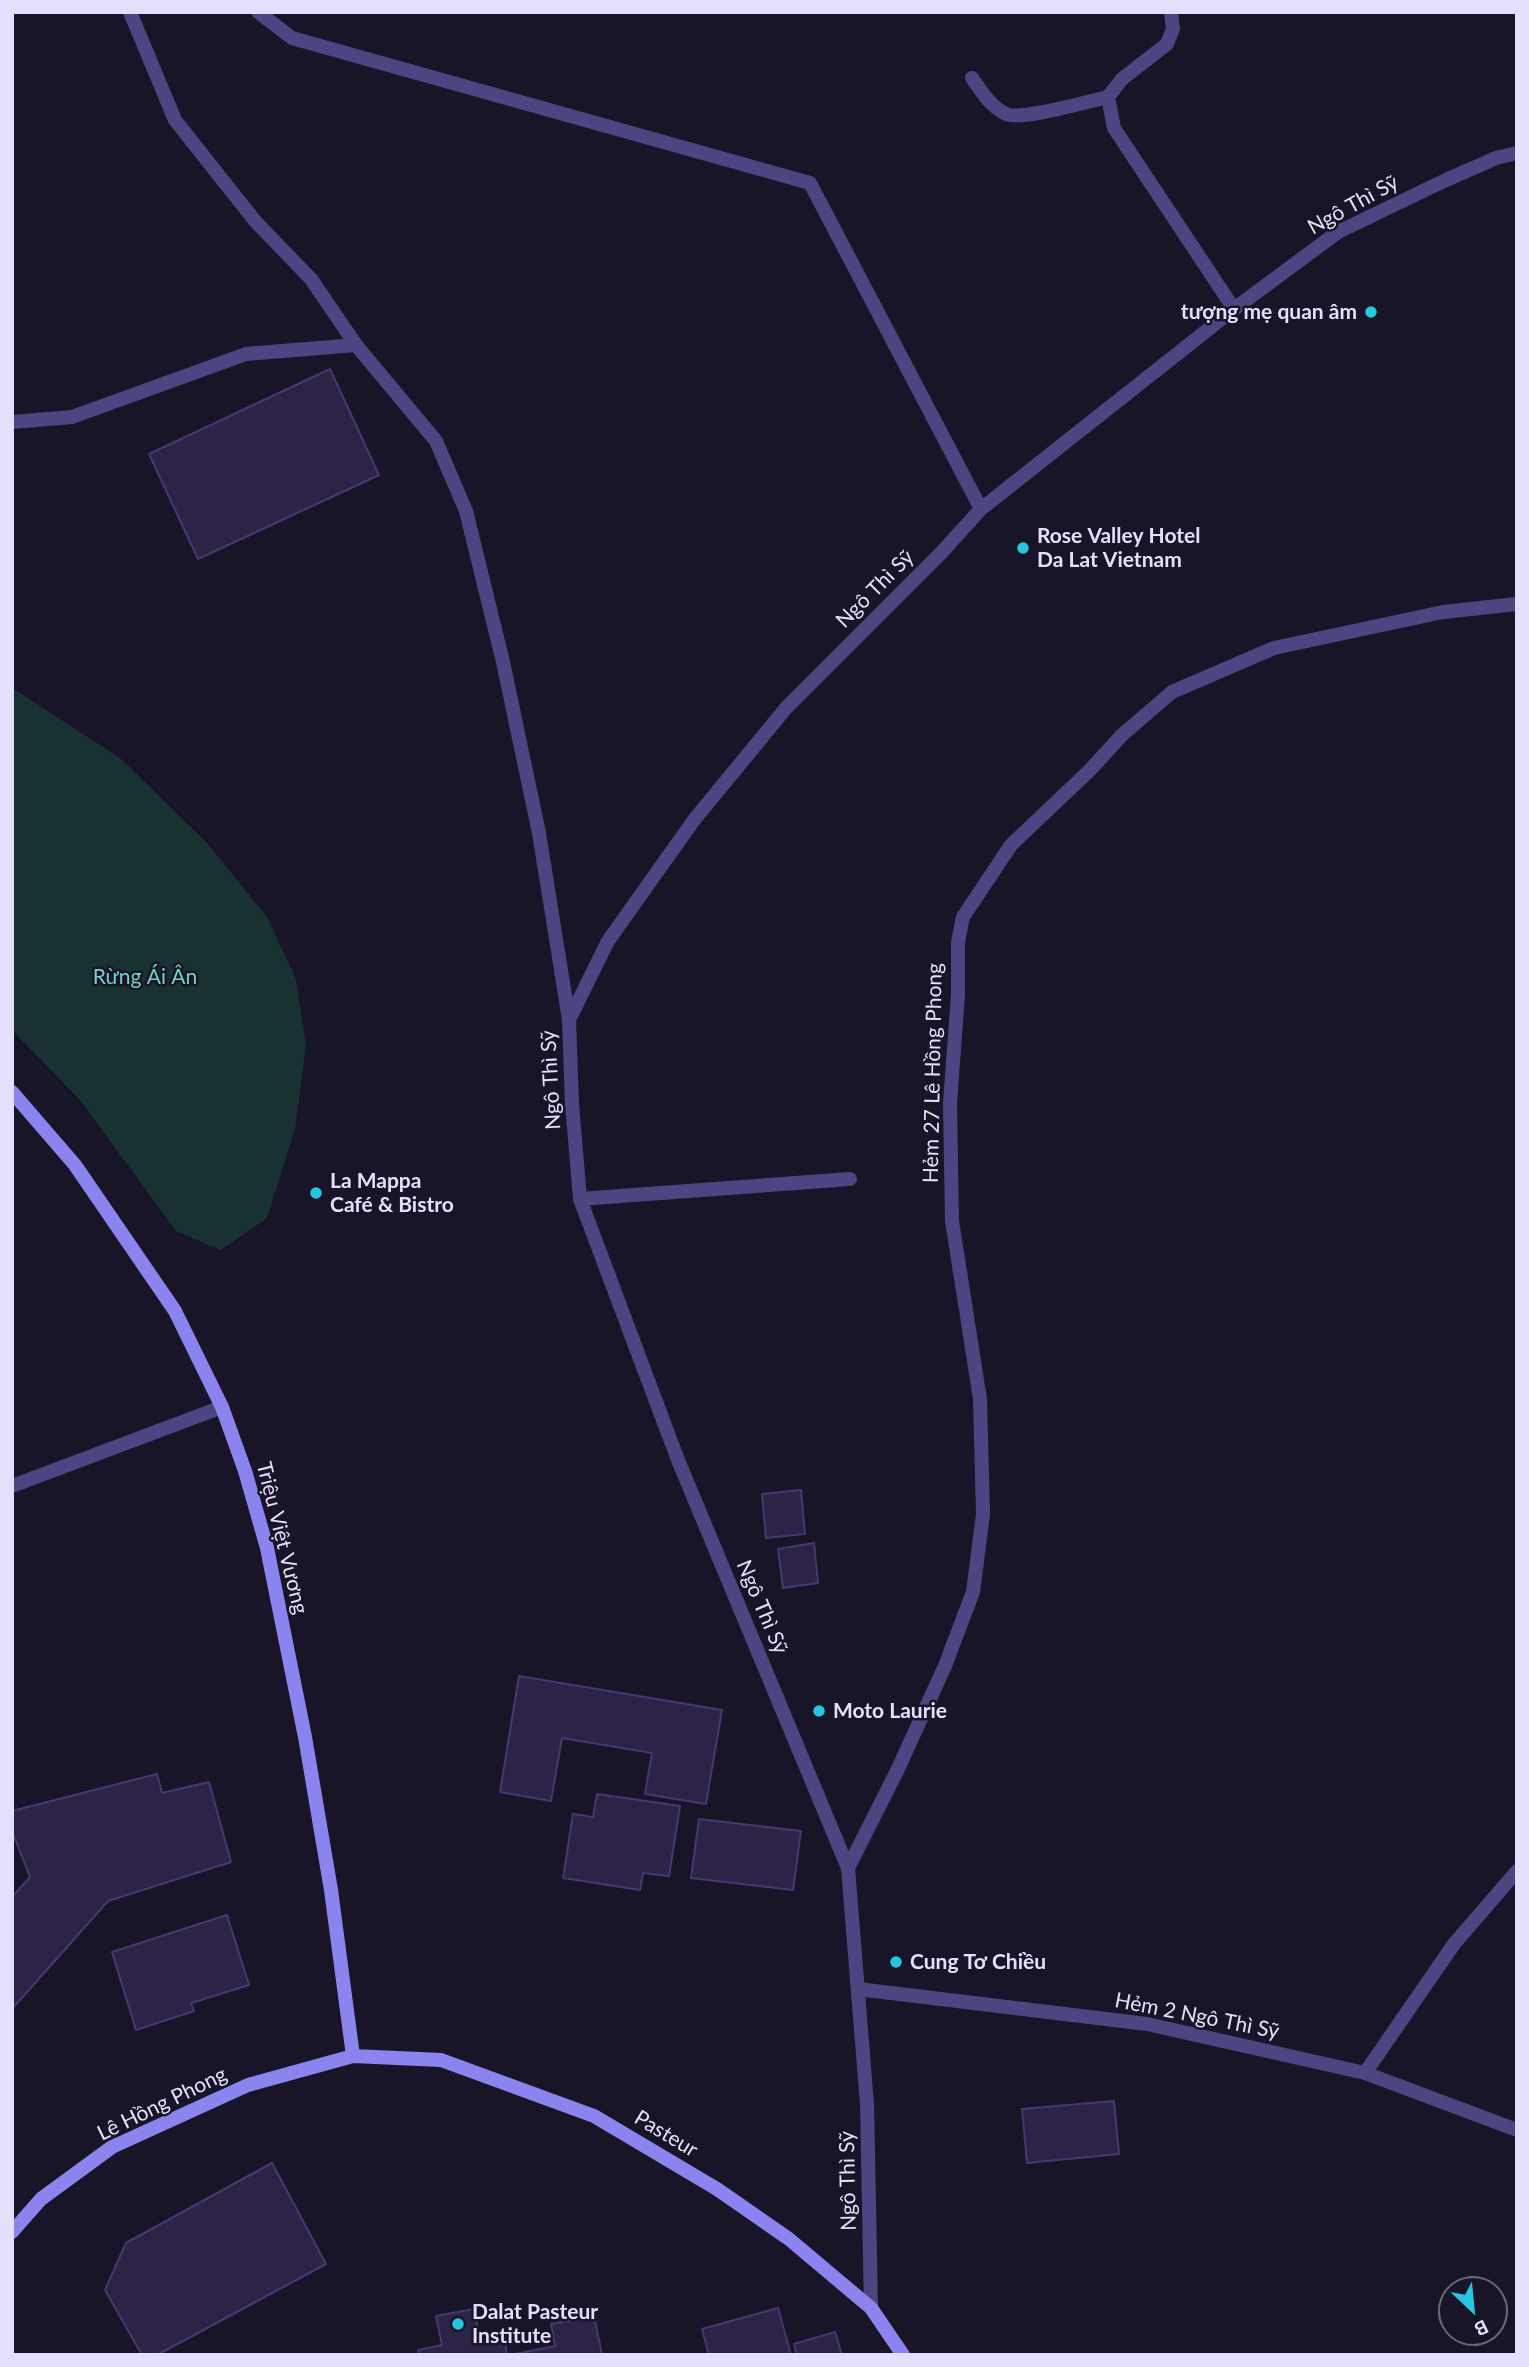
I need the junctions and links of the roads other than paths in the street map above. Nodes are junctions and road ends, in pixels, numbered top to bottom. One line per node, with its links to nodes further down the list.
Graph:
1 (130, 12): 8 (street)
2 (258, 12): 10 (street)
3 (1171, 12): 5 (street)
4 (972, 78): 5 (street)
5 (1108, 97): 7 (street)
6 (1517, 153): 7 (street, Ngô Thì Sỹ)
7 (1234, 309): 10 (street, Ngô Thì Sỹ)
8 (356, 345): 9 (street); 12 (street)
9 (12, 422)
10 (981, 509): 12 (street, Ngô Thì Sỹ)
11 (1517, 604): 18 (street, Hẻm 27 Lê Hồng Phong)
12 (569, 1020): 15 (street, Ngô Thì Sỹ)
13 (12, 1093): 16 (street, Triệu Việt Vương)
14 (849, 1179): 15 (street)
15 (580, 1199): 18 (street, Ngô Thì Sỹ)
16 (222, 1406): 17 (street); 21 (street, Triệu Việt Vương)
17 (12, 1486)
18 (848, 1868): 20 (street, Ngô Thì Sỹ)
19 (1517, 1871): 22 (street)
20 (858, 1990): 22 (street, Hẻm 2 Ngô Thì Sỹ); 25 (street, Ngô Thì Sỹ)
21 (353, 2056): 24 (street, Lê Hồng Phong); 25 (street, Pasteur)
22 (1365, 2073): 23 (street, Hẻm 2 Ngô Thì Sỹ)
23 (1517, 2130)
24 (12, 2232)
25 (871, 2308): 26 (street, Pasteur)
26 (903, 2355)

